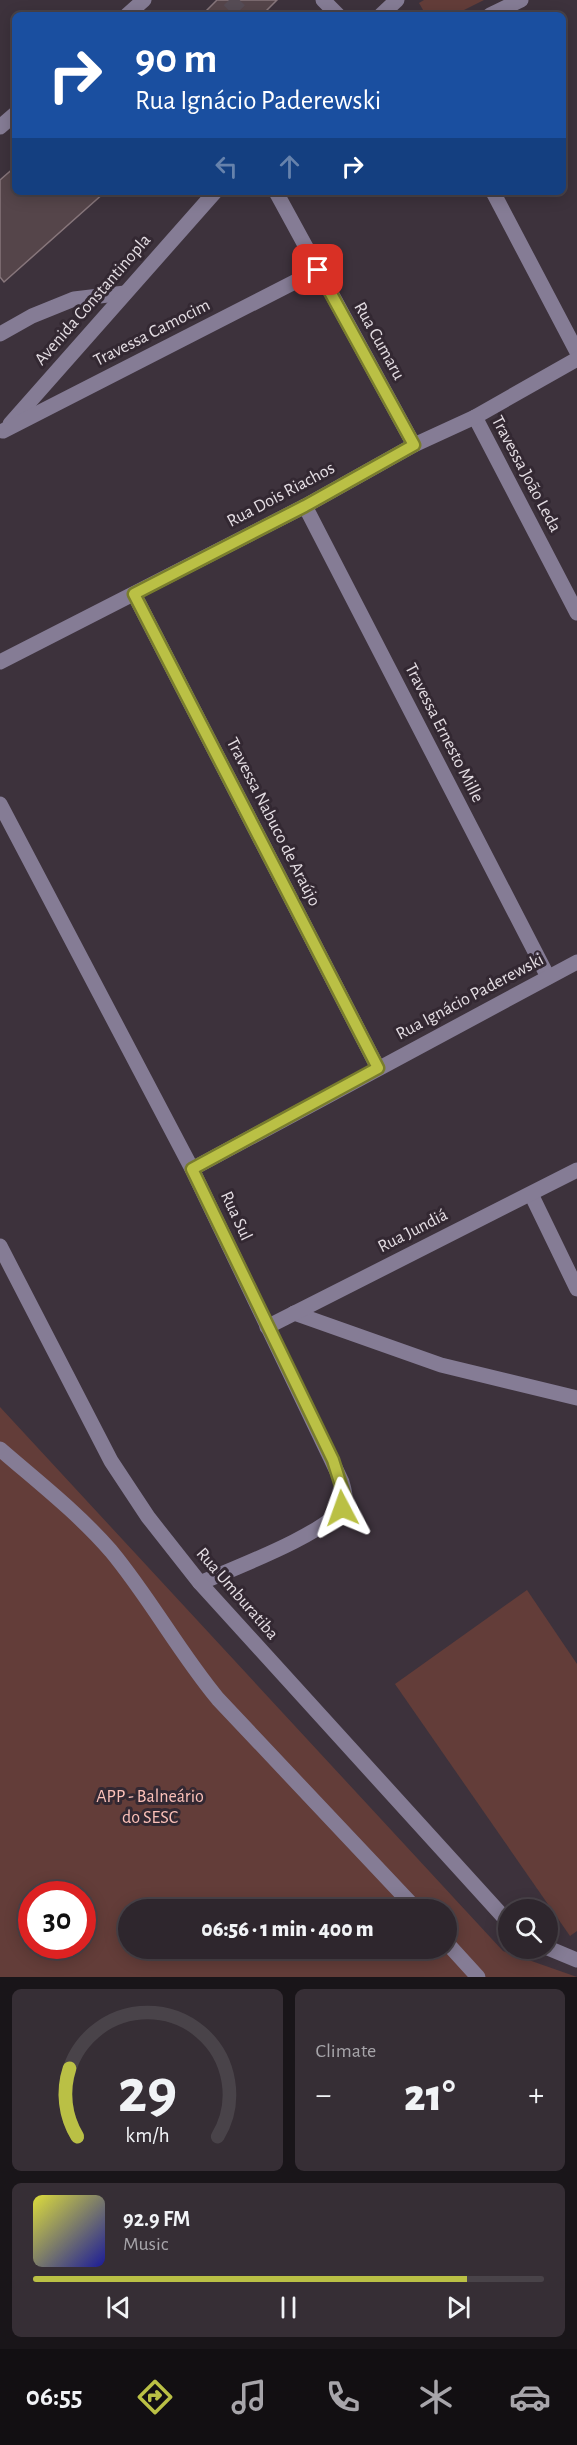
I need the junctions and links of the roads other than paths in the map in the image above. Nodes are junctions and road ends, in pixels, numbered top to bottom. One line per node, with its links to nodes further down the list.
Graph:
1 (144, 0): 4 (street)
2 (323, 0): 5 (street)
3 (521, 0): 6 (street)
4 (130, 12)
5 (335, 12)
6 (496, 12)
7 (12, 117): 8 (street)
8 (0, 127)
9 (211, 195): 13 (street, Avenida Constantinopla)
10 (284, 195): 12 (street, Rua Cumaru)
11 (495, 195): 15 (street)
12 (318, 270): 18 (street, Travessa Camocim); 19 (street, Rua Cumaru)
13 (125, 293): 14 (street); 18 (street, Avenida Constantinopla)
14 (0, 334)
15 (577, 351)
16 (577, 359): 17 (street, Rua Dois Riachos)
17 (475, 417): 19 (street, Rua Dois Riachos); 22 (street, Travessa João Leda)
18 (2, 433)
19 (414, 445): 20 (street, Rua Dois Riachos)
20 (305, 506): 21 (street, Rua Dois Riachos); 26 (street, Travessa Ernesto Mille)
21 (134, 594): 23 (street, Rua Dois Riachos); 27 (street, Travessa Nabuco de Araújo)
22 (577, 613)
23 (0, 662)
24 (0, 804): 28 (street, Rua Sul)
25 (577, 962): 26 (street, Rua Ignácio Paderewski)
26 (548, 977): 27 (street, Rua Ignácio Paderewski)
27 (378, 1068): 28 (street, Rua Ignácio Paderewski)
28 (192, 1169): 34 (street, Rua Sul)
29 (577, 1170): 30 (street, Rua Jundiá)
30 (531, 1194): 32 (street); 33 (street, Rua Jundiá)
31 (0, 1246): 37 (street, Rua Umburatiba)
32 (577, 1289)
33 (294, 1313): 34 (street, Rua Jundiá); 35 (street)
34 (267, 1327): 37 (street, Rua Sul)
35 (577, 1398)
36 (0, 1449): 38 (street)
37 (200, 1583): 39 (street, Rua Umburatiba)
38 (407, 1899)
39 (498, 1911)
40 (558, 1952): 42 (street)
41 (457, 1954): 43 (street)
42 (577, 1960)
43 (478, 1977)

